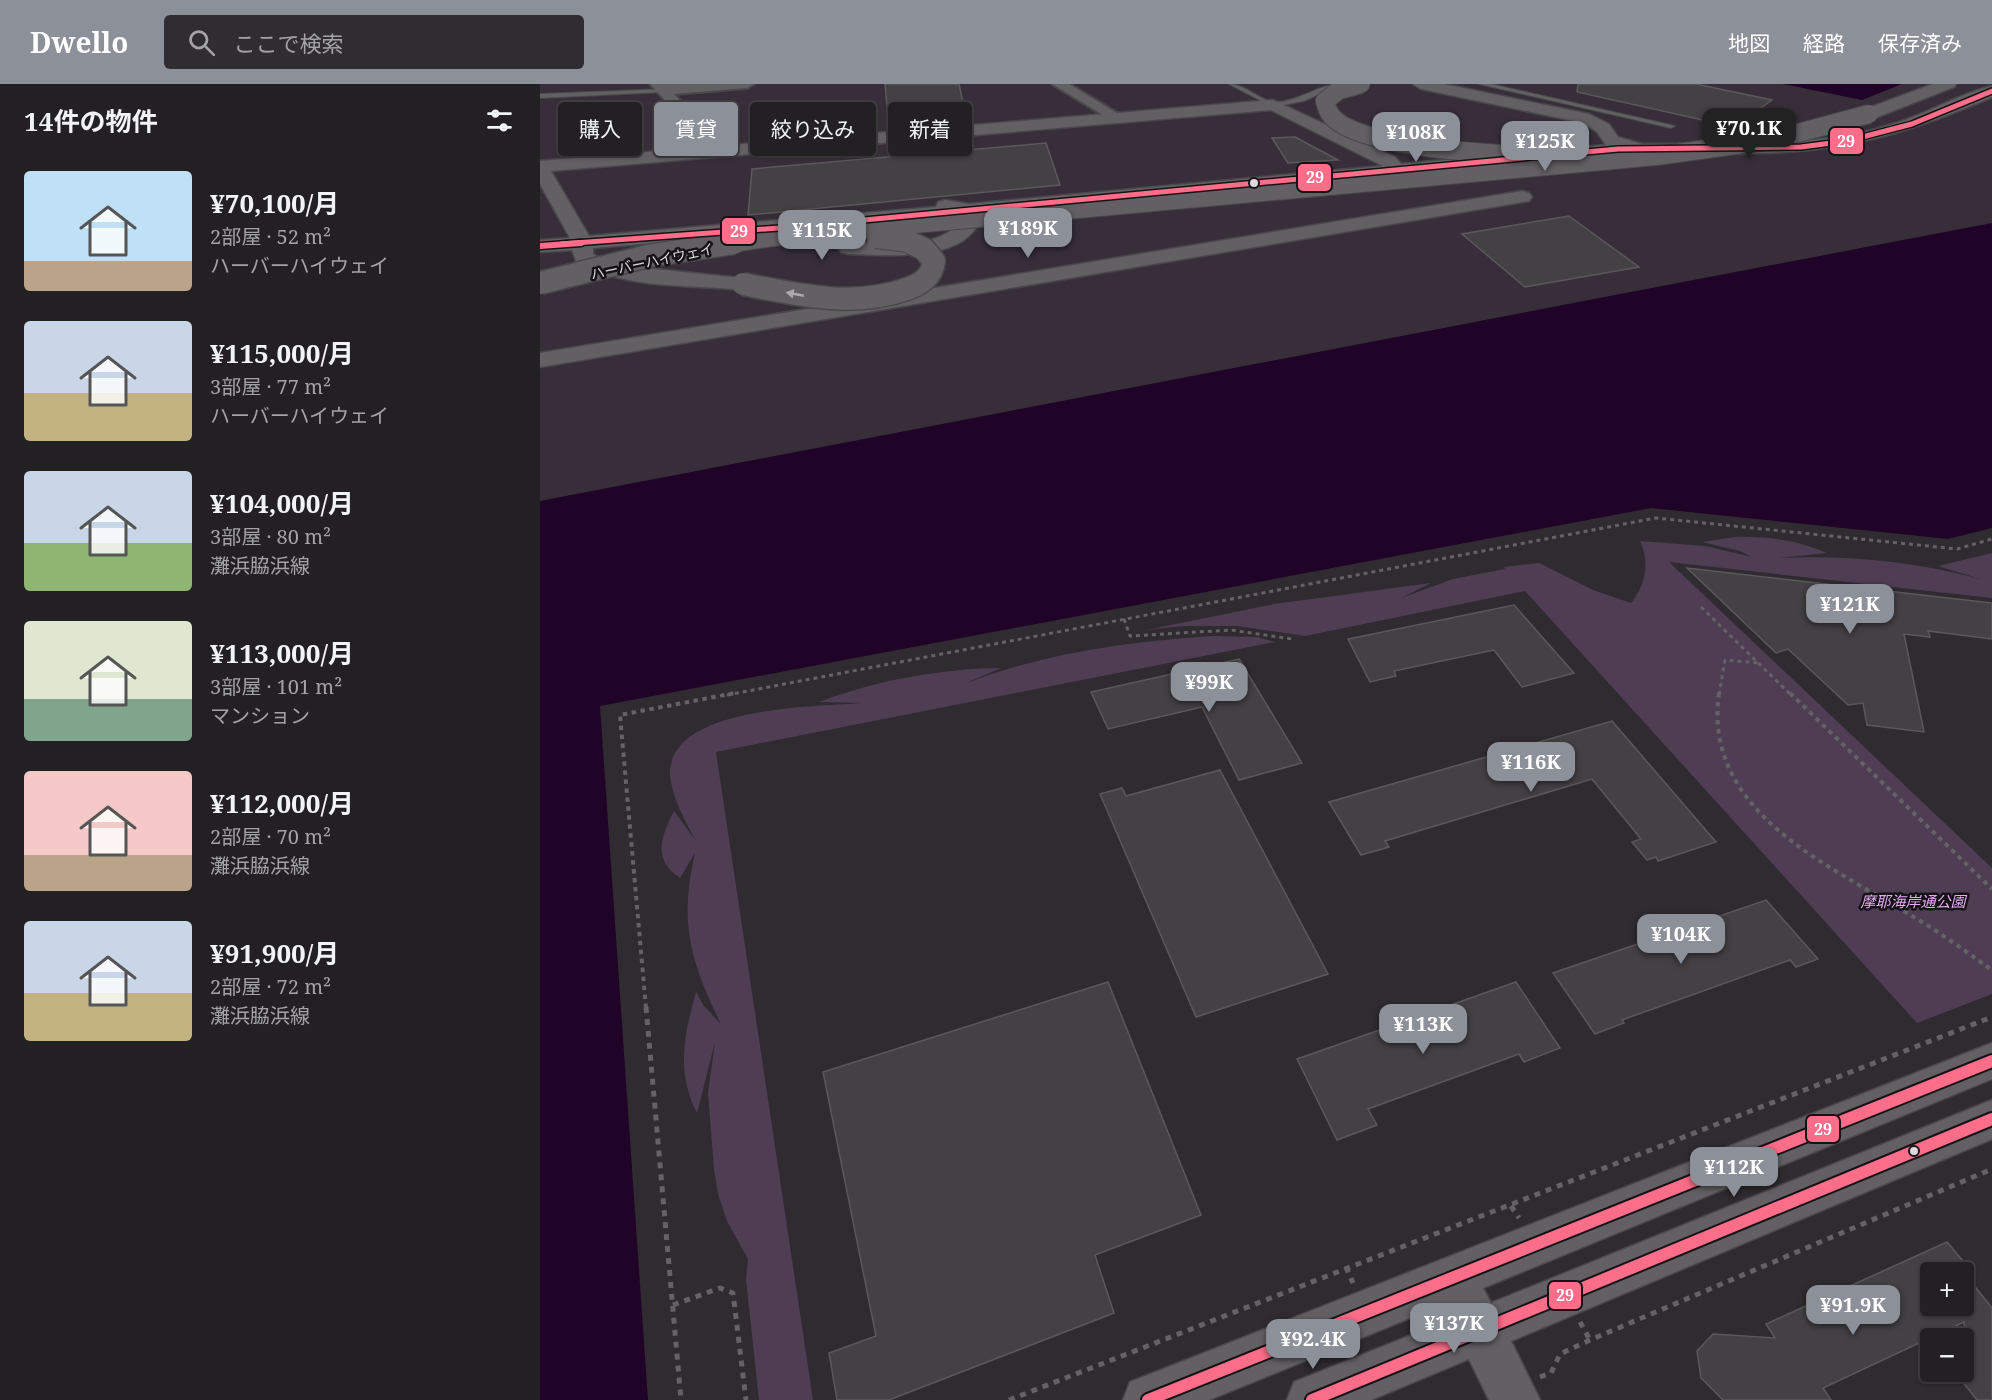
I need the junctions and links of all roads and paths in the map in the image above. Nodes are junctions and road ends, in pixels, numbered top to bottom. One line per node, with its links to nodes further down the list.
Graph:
1 (747, 84): 11 (street)
2 (1059, 84): 17 (street)
3 (1232, 84): 15 (lane)
4 (1336, 84): 15 (lane)
5 (1361, 84): 16 (street, bridge)
6 (1421, 84): 20 (street)
7 (1482, 84): 18 (lane)
8 (1948, 84): 16 (street, ハーバーハイウェイ)
9 (1975, 84): 33 (street, ハーバーハイウェイ, bridge)
10 (1982, 84): 26 (street)
11 (661, 87): 13 (lane); 14 (street)
12 (1992, 91): 19 (street)
13 (540, 96)
14 (675, 102)
15 (1273, 105): 17 (street); 24 (street)
16 (1869, 114): 33 (street, ハーバーハイウェイ, bridge)
17 (1118, 118): 22 (street)
18 (1671, 126)
19 (1883, 132): 20 (street); 21 (street)
20 (1612, 141): 21 (street); 24 (street)
21 (1638, 148): 24 (street)
22 (738, 150)
23 (664, 156): 25 (street)
24 (1392, 166): 26 (street); 29 (street)
25 (540, 167): 30 (street)
26 (1135, 194): 28 (street)
27 (1522, 197): 34 (street)
28 (965, 209): 29 (street); 30 (street); 33 (street)
29 (758, 219): 30 (street)
30 (582, 242): 31 (street); 32 (street); 33 (street, one-way to 30, bridge)
31 (540, 246)
32 (540, 265)
33 (540, 288)
34 (540, 360)
35 (1992, 539): 37 (path)
36 (1701, 607): 39 (path)
37 (1124, 619): 38 (path); 51 (path)
38 (1292, 639)
39 (1760, 663): 40 (path); 41 (path)
40 (1992, 889)
41 (1992, 970)
42 (1992, 1017): 46 (path)
43 (1992, 1061): 49 (street)
44 (1992, 1119): 53 (street)
45 (1992, 1169): 54 (path)
46 (1511, 1206): 47 (path); 48 (path)
47 (1521, 1222)
48 (1346, 1267): 50 (path); 58 (path)
49 (1453, 1278): 53 (street); 59 (street)
50 (1355, 1286)
51 (673, 1305): 56 (path); 57 (path)
52 (1579, 1319): 54 (path)
53 (1478, 1329): 55 (street); 60 (street)
54 (1590, 1340): 55 (path)
55 (1533, 1386)
56 (681, 1400)
57 (746, 1400)
58 (1009, 1400)
59 (1148, 1400)
60 (1312, 1400)

